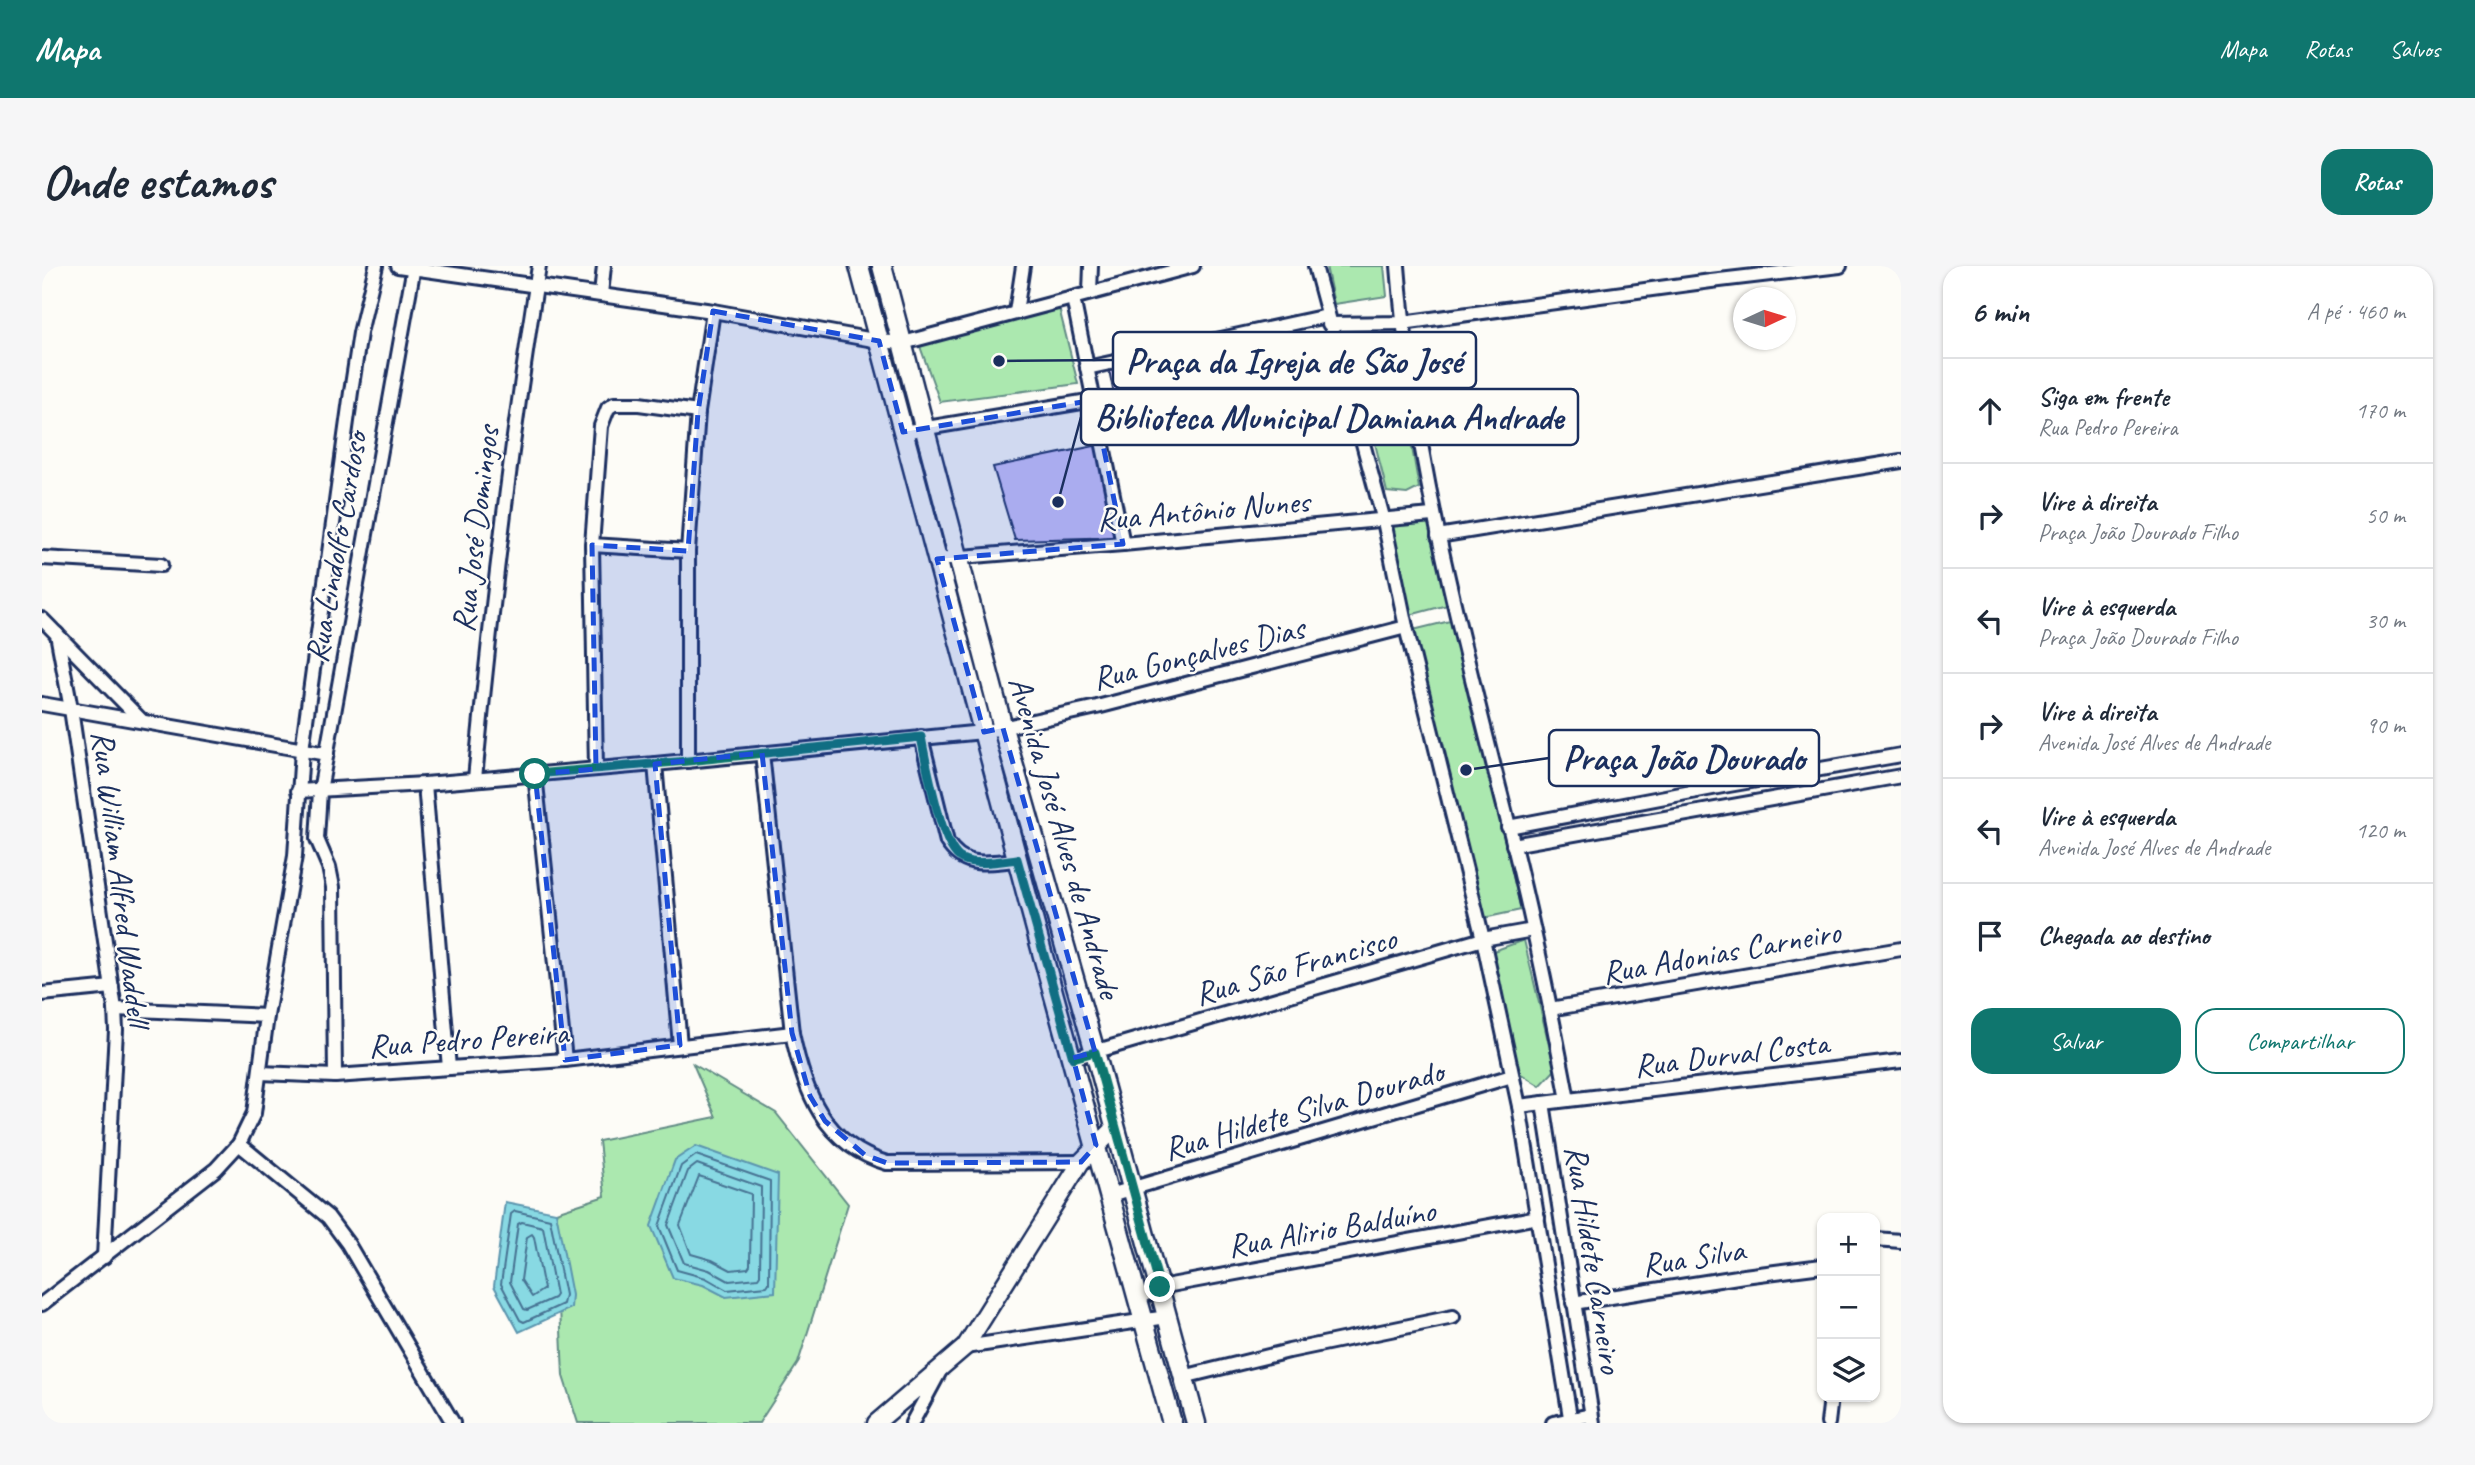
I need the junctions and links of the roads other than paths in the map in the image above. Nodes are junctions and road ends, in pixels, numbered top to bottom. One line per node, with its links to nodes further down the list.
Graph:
1 (376, 266): 52 (street, Rua Lindolfo Cardoso)
2 (398, 266): 14 (street)
3 (539, 266): 17 (street, Rua José Domingos)
4 (604, 266): 19 (street)
5 (859, 266): 25 (main road, Avenida José Alves de Andrade)
6 (882, 266): 26 (main road, Avenida José Alves de Andrade)
7 (1023, 266): 22 (street)
8 (1091, 266): 18 (street)
9 (1193, 266): 18 (street)
10 (1315, 266): 23 (street, Rua Hildete Carneiro)
11 (1398, 266): 24 (street)
12 (1709, 266): 16 (street)
13 (1840, 266): 15 (street)
14 (414, 268): 17 (street); 54 (street, Rua Lindolfo Cardoso)
15 (1740, 272): 16 (street)
16 (1712, 281): 24 (street)
17 (536, 286): 19 (street); 61 (street, Rua José Domingos)
18 (1090, 292): 20 (street)
19 (601, 294): 21 (street)
20 (1073, 298): 22 (street); 27 (street)
21 (713, 311): 25 (street); 29 (street)
22 (1016, 312): 26 (street)
23 (1328, 320): 24 (street); 27 (street); 34 (street, Rua Hildete Carneiro)
24 (1402, 323): 33 (street)
25 (879, 341): 26 (street); 31 (main road, Avenida José Alves de Andrade)
26 (903, 343): 30 (main road, Avenida José Alves de Andrade)
27 (1087, 368): 28 (street)
28 (1094, 400): 30 (street); 36 (street)
29 (698, 412): 37 (street); 38 (street)
30 (925, 428): 31 (street); 39 (main road, Avenida José Alves de Andrade)
31 (903, 432): 41 (main road, Avenida José Alves de Andrade)
32 (1901, 461): 35 (street)
33 (1432, 515): 34 (street, Rua Antônio Nunes); 35 (street)
34 (1384, 521): 36 (street, Rua Antônio Nunes); 44 (street, Rua Hildete Carneiro)
35 (1438, 536): 65 (street)
36 (1123, 544): 39 (street, Rua Antônio Nunes)
37 (592, 545): 38 (street); 58 (street)
38 (688, 551): 56 (street)
39 (959, 557): 41 (street, Rua Antônio Nunes); 49 (main road, Avenida José Alves de Andrade)
40 (42, 558): 42 (street)
41 (937, 559): 50 (main road, Avenida José Alves de Andrade)
42 (161, 565)
43 (42, 619): 45 (street)
44 (1406, 627): 49 (street, Rua Gonçalves Dias); 71 (street, Rua Hildete Carneiro)
45 (57, 634): 47 (street, Rua William Alfred Waddell); 48 (street)
46 (42, 704): 47 (street)
47 (71, 709): 48 (street); 73 (street, Rua William Alfred Waddell)
48 (143, 722): 52 (street)
49 (1003, 729): 50 (street); 80 (main road, Avenida José Alves de Andrade)
50 (983, 732): 51 (street); 69 (main road, Avenida José Alves de Andrade)
51 (921, 737): 53 (street); 69 (street)
52 (302, 750): 54 (street); 63 (street, Rua Lindolfo Cardoso)
53 (762, 753): 56 (street); 78 (street)
54 (327, 754): 64 (street, Rua Lindolfo Cardoso)
55 (1901, 755): 65 (street)
56 (688, 761): 57 (street)
57 (655, 764): 58 (street); 79 (street)
58 (596, 769): 59 (street)
59 (535, 774): 61 (street); 82 (street)
60 (1901, 776): 68 (street)
61 (475, 779): 62 (street)
62 (425, 784): 64 (street); 84 (street)
63 (298, 791): 64 (street); 66 (street, Rua Lindolfo Cardoso)
64 (320, 792): 67 (street, Rua Lindolfo Cardoso)
65 (1508, 827): 68 (street)
66 (296, 838): 67 (street); 77 (street, Rua Lindolfo Cardoso)
67 (317, 839): 86 (street)
68 (1513, 845): 70 (street)
69 (1017, 859): 81 (main road, Avenida José Alves de Andrade)
70 (1533, 930): 71 (street, Rua São Francisco); 76 (street)
71 (1483, 939): 80 (street, Rua São Francisco); 87 (street, Rua Hildete Carneiro)
72 (1901, 948): 76 (street, Rua Adonias Carneiro)
73 (112, 987): 74 (street); 75 (street, Rua William Alfred Waddell)
74 (42, 994)
75 (115, 1009): 77 (street); 100 (street, Rua William Alfred Waddell)
76 (1550, 1009): 88 (street)
77 (267, 1016): 85 (street, Rua Lindolfo Cardoso)
78 (792, 1033): 79 (street, Rua Pedro Pereira); 94 (street)
79 (680, 1045): 82 (street, Rua Pedro Pereira)
80 (1095, 1052): 81 (street, Rua São Francisco); 91 (main road, Avenida José Alves de Andrade)
81 (1073, 1058): 93 (main road, Avenida José Alves de Andrade)
82 (565, 1059): 84 (street, Rua Pedro Pereira)
83 (1901, 1062): 88 (street, Rua Durval Costa)
84 (449, 1068): 86 (street, Rua Pedro Pereira)
85 (260, 1073): 86 (street, Rua Pedro Pereira); 92 (street, Rua Lindolfo Cardoso)
86 (335, 1076)
87 (1512, 1076): 90 (street, Rua Hildete Carneiro); 95 (street, Rua Hildete Silva Dourado)
88 (1568, 1100): 89 (street, Rua Durval Costa)
89 (1543, 1103): 90 (street, Rua Durval Costa); 102 (street, Rua Hildete Carneiro)
90 (1519, 1106): 97 (street, Rua Hildete Carneiro)
91 (1116, 1127): 93 (street); 95 (main road, Avenida José Alves de Andrade)
92 (239, 1144): 100 (street, Rua Lindolfo Cardoso); 117 (street)
93 (1096, 1145): 94 (street); 96 (main road, Avenida José Alves de Andrade)
94 (1081, 1162): 111 (street)
95 (1133, 1188): 96 (street, Rua Hildete Silva Dourado); 104 (main road, Avenida José Alves de Andrade)
96 (1110, 1195): 105 (main road, Avenida José Alves de Andrade)
97 (1538, 1217): 103 (street, Rua Hildete Carneiro); 104 (street, Rua Alirio Balduíno)
98 (1880, 1239): 99 (street)
99 (1901, 1241)
100 (104, 1257): 107 (street, Rua Lindolfo Cardoso)
101 (1817, 1267): 106 (street, Rua Silva)
102 (1569, 1276): 103 (street); 106 (street, Rua Hildete Carneiro)
103 (1549, 1278): 116 (street, Rua Hildete Carneiro)
104 (1160, 1287): 105 (street, Rua Alirio Balduíno); 108 (main road, Avenida José Alves de Andrade)
105 (1138, 1299): 110 (main road, Avenida José Alves de Andrade)
106 (1573, 1303): 115 (street, Rua Hildete Carneiro)
107 (42, 1304)
108 (1167, 1317): 110 (street); 113 (main road, Avenida José Alves de Andrade)
109 (1453, 1317): 113 (street)
110 (1143, 1321): 111 (street); 120 (main road, Avenida José Alves de Andrade)
111 (965, 1347): 112 (street)
112 (943, 1364): 118 (street); 119 (street)
113 (1183, 1377): 121 (main road, Avenida José Alves de Andrade)
114 (1830, 1402): 123 (street)
115 (1592, 1419): 116 (street)
116 (1571, 1421): 122 (street)
117 (453, 1423)
118 (876, 1423)
119 (912, 1423)
120 (1172, 1423)
121 (1196, 1423)
122 (1553, 1423)
123 (1828, 1423)

